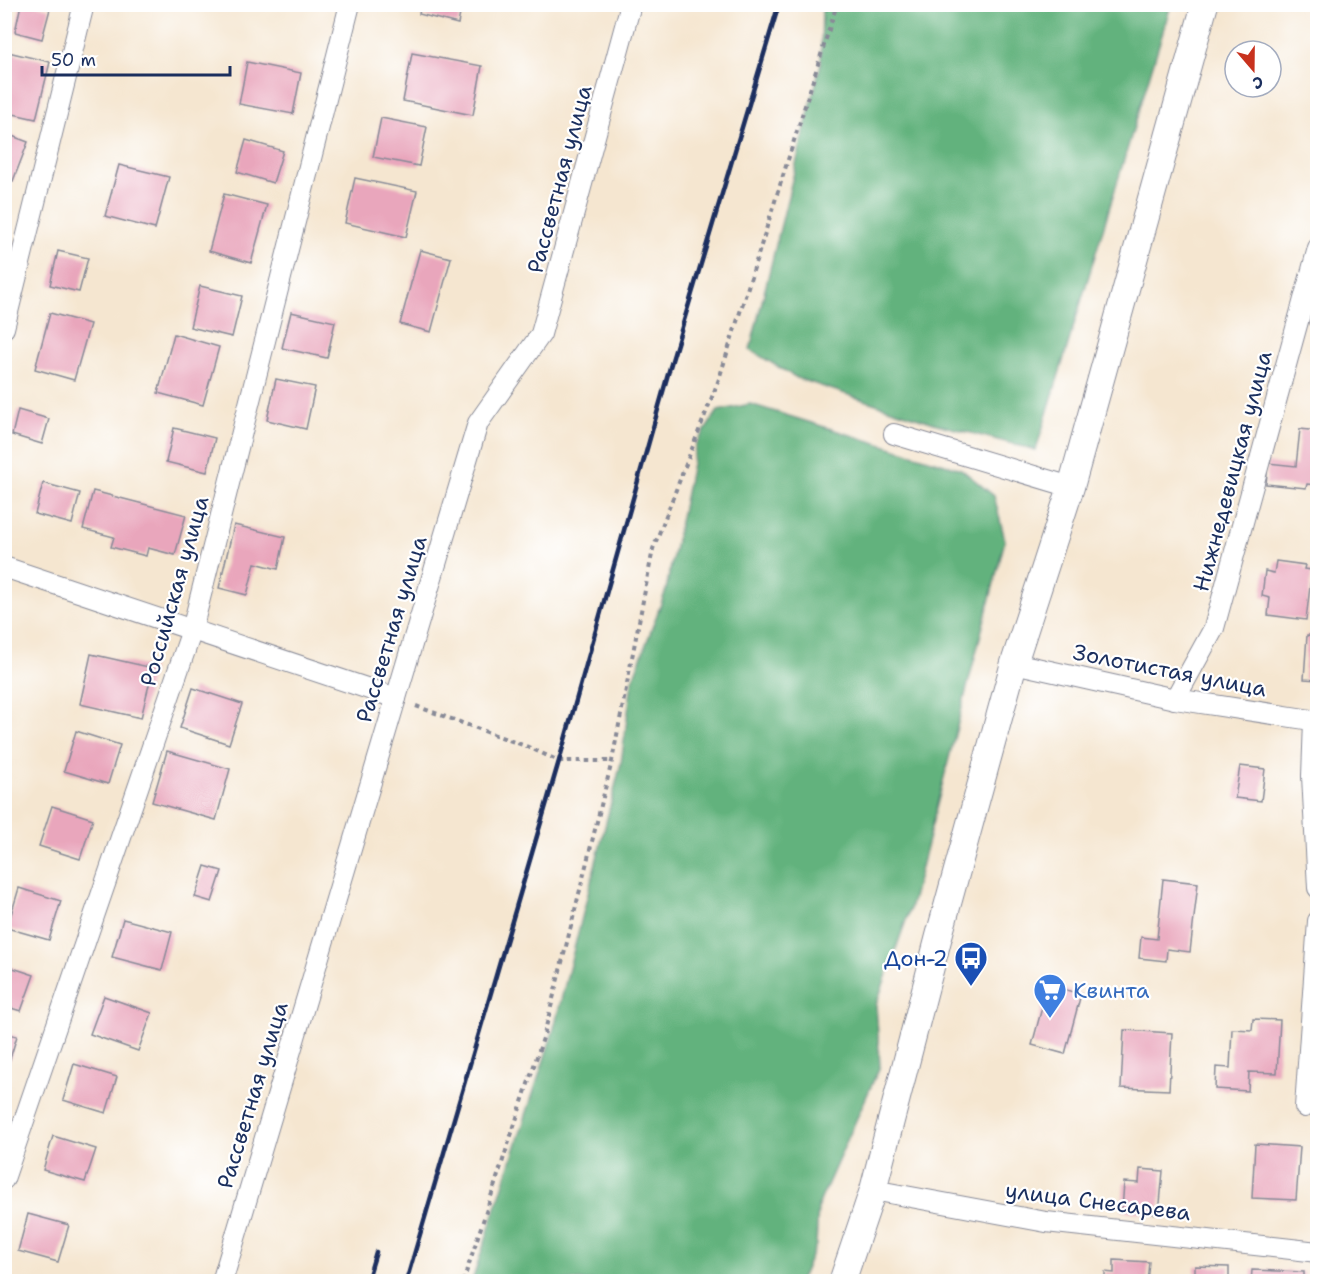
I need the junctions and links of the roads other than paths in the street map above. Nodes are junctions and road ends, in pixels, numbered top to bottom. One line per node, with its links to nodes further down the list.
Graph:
1 (84, 4): 6 (street)
2 (350, 4): 10 (street, Российская улица)
3 (631, 4): 12 (street, Рассветная улица)
4 (1205, 4): 8 (street)
5 (1317, 248): 13 (street, Нижнедевицкая улица)
6 (4, 328)
7 (894, 434): 8 (street)
8 (1071, 487): 11 (street)
9 (4, 567): 10 (street)
10 (192, 630): 12 (street); 18 (street, Российская улица)
11 (1014, 663): 13 (street, Золотистая улица); 19 (street)
12 (396, 698): 21 (street, Рассветная улица)
13 (1175, 699): 14 (street, Золотистая улица)
14 (1316, 721): 15 (street)
15 (1317, 888)
16 (1317, 921): 17 (street)
17 (1305, 1107)
18 (4, 1179)
19 (873, 1190): 20 (street, улица Снесарева); 22 (street)
20 (1317, 1252)
21 (222, 1281)
22 (842, 1281)

